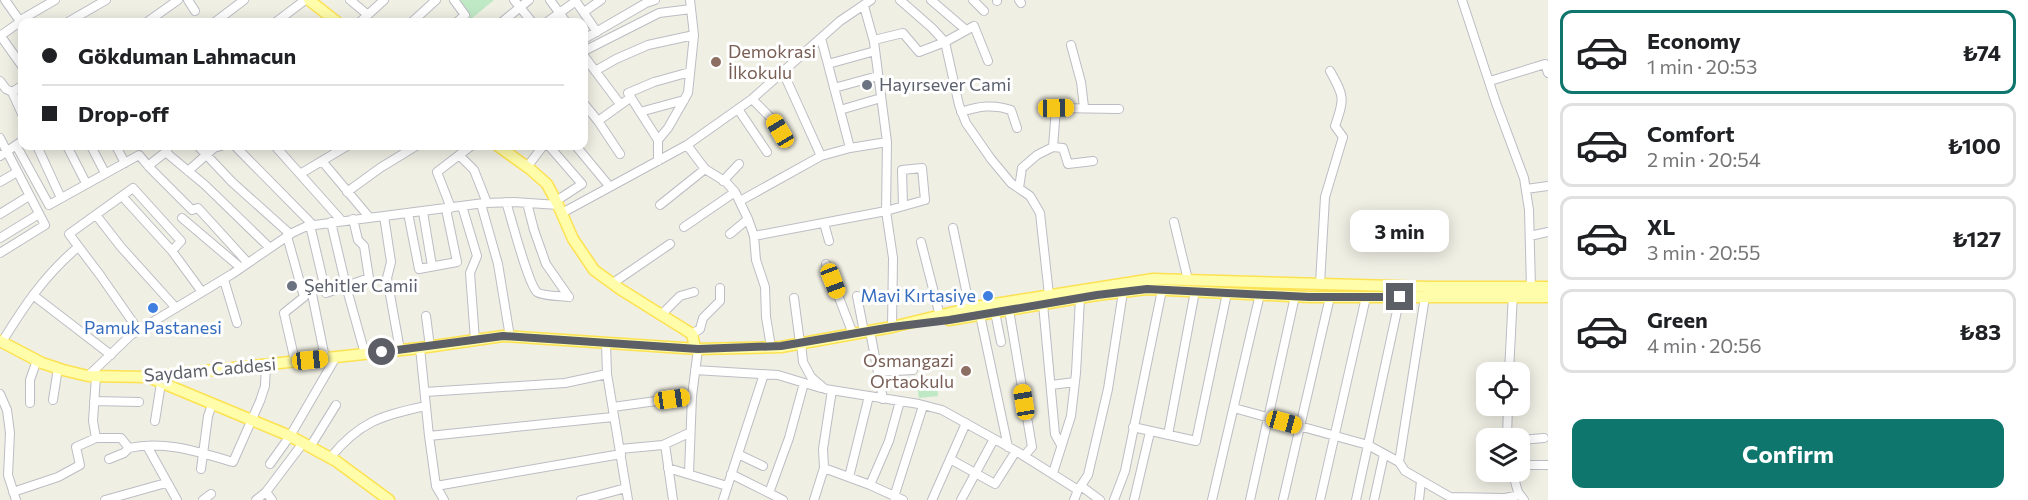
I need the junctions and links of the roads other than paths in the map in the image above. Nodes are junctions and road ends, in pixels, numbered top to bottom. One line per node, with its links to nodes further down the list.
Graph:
1 (55, 0): 31 (street)
2 (106, 0): 32 (street)
3 (178, 0): 33 (street)
4 (188, 0): 25 (street)
5 (244, 0): 34 (street)
6 (307, 0): 35 (street); 36 (main road)
7 (350, 0): 29 (street)
8 (384, 0): 29 (street)
9 (436, 0): 38 (street)
10 (453, 0): 39 (street)
11 (529, 0): 22 (street)
12 (550, 0): 28 (street)
13 (576, 0): 27 (street); 28 (street)
14 (601, 0): 27 (street)
15 (655, 0): 48 (street)
16 (872, 0): 24 (street)
17 (900, 0): 54 (street)
18 (932, 0): 47 (street)
19 (973, 0): 26 (street)
20 (1462, 0): 69 (street)
21 (8, 1): 30 (street)
22 (517, 3): 40 (street); 41 (street)
23 (691, 4): 50 (street); 56 (street)
24 (864, 6): 52 (street); 53 (street)
25 (195, 11)
26 (984, 11)
27 (584, 12): 44 (street)
28 (559, 13): 42 (street); 43 (street)
29 (368, 15): 37 (street)
30 (18, 18)
31 (28, 18)
32 (75, 18)
33 (153, 18)
34 (220, 18)
35 (282, 18)
36 (327, 18)
37 (365, 18)
38 (416, 18)
39 (462, 18)
40 (505, 18)
41 (529, 18)
42 (552, 18)
43 (563, 18)
44 (588, 18)
45 (588, 18): 48 (street)
46 (18, 25): 49 (street)
47 (966, 30): 54 (street); 60 (street)
48 (597, 32): 51 (street)
49 (0, 35): 59 (street)
50 (694, 35): 62 (street); 64 (street)
51 (588, 37)
52 (821, 38): 61 (street); 65 (street)
53 (874, 40): 54 (street); 57 (street)
54 (945, 42): 85 (street)
55 (1071, 45): 79 (street)
56 (588, 50)
57 (875, 51): 61 (street); 67 (street)
58 (588, 59): 62 (street)
59 (18, 60)
60 (988, 61)
61 (828, 64): 71 (street)
62 (595, 71): 78 (street)
63 (1330, 71): 190 (street)
64 (690, 72): 73 (street); 76 (street)
65 (783, 72): 75 (street); 119 (street)
66 (1548, 73): 69 (street)
67 (878, 76): 71 (street); 74 (street)
68 (0, 81): 72 (street)
69 (1490, 81): 138 (street)
70 (18, 88): 72 (street)
71 (834, 88): 83 (street)
72 (12, 92): 77 (street)
73 (630, 98): 78 (street); 84 (street)
74 (881, 98): 83 (street); 90 (street)
75 (752, 99): 81 (street); 91 (street)
76 (684, 100): 84 (street); 89 (street)
77 (18, 105)
78 (620, 105): 86 (street)
79 (1084, 107): 82 (street); 94 (street)
80 (588, 109): 86 (street)
81 (738, 109): 93 (street); 114 (street)
82 (1119, 109)
83 (840, 110): 95 (street)
84 (640, 112): 89 (street)
85 (961, 112): 87 (street); 137 (street)
86 (598, 121): 116 (street)
87 (1017, 128)
88 (0, 138): 115 (street)
89 (658, 140): 121 (street)
90 (886, 142): 95 (street); 153 (street)
91 (787, 143)
92 (18, 144): 115 (street)
93 (687, 145): 121 (street); 127 (street)
94 (1053, 147): 122 (street); 137 (street)
95 (850, 148): 119 (street)
96 (22, 150): 143 (street)
97 (39, 150): 143 (street)
98 (69, 150): 134 (street)
99 (93, 150): 130 (street)
100 (118, 150): 123 (street)
101 (163, 150): 125 (street)
102 (167, 150): 128 (street)
103 (202, 150): 117 (street)
104 (215, 150): 117 (street)
105 (239, 150): 168 (street)
106 (281, 150): 131 (street)
107 (340, 150): 120 (street)
108 (409, 150): 139 (street)
109 (466, 150): 118 (street)
110 (513, 150): 126 (main road)
111 (540, 150): 126 (street)
112 (552, 150): 150 (street)
113 (579, 150): 136 (street)
114 (767, 152)
115 (3, 154): 129 (street)
116 (620, 154)
117 (207, 155): 128 (street); 173 (street)
118 (459, 155): 146 (street); 152 (street)
119 (821, 156): 144 (street)
120 (322, 161): 131 (street); 139 (street)
121 (658, 161): 136 (street)
122 (1094, 161)
123 (124, 163): 125 (street); 130 (street)
124 (739, 164): 132 (street)
125 (148, 166): 185 (street)
126 (527, 167): 150 (main road)
127 (705, 169): 132 (street); 148 (street)
128 (188, 171): 181 (street)
129 (16, 172): 133 (street); 141 (street)
130 (105, 173): 134 (street)
131 (300, 174): 164 (street)
132 (723, 181): 140 (street)
133 (0, 182)
134 (86, 183): 143 (street)
135 (1548, 186): 138 (street)
136 (610, 187): 150 (street)
137 (1019, 188): 214 (street)
138 (1526, 189): 175 (street)
139 (347, 192): 160 (street)
140 (735, 192): 144 (street); 169 (street)
141 (29, 196): 156 (street); 157 (street)
142 (122, 196): 158 (street); 182 (street); 182 (street)
143 (61, 198)
144 (740, 201): 163 (street)
145 (506, 202): 146 (street); 147 (street); 147 (street)
146 (484, 203): 149 (street); 228 (street)
147 (527, 203): 150 (street)
148 (660, 205)
149 (462, 206): 152 (street); 229 (street)
150 (559, 206): 189 (main road)
151 (903, 206): 151 (street); 153 (street)
152 (448, 208): 154 (street); 186 (street)
153 (886, 211): 167 (street); 224 (street)
154 (423, 212): 155 (street); 186 (street)
155 (408, 213): 159 (street); 186 (street)
156 (0, 214)
157 (39, 214): 176 (street); 183 (street)
158 (96, 215): 180 (street); 215 (street)
159 (384, 216): 160 (street); 237 (street)
160 (369, 217): 162 (street)
161 (182, 218): 185 (street)
162 (353, 219): 164 (street); 191 (street)
163 (748, 219): 172 (street); 174 (street)
164 (341, 220): 165 (street)
165 (330, 222): 168 (street); 191 (street)
166 (1174, 222): 188 (street)
167 (824, 223): 174 (street); 177 (street)
168 (312, 225): 173 (street); 191 (street)
169 (684, 227)
170 (953, 228): 216 (street)
171 (1548, 232): 175 (street)
172 (730, 234)
173 (289, 235): 181 (street); 242 (street)
174 (754, 236): 235 (street)
175 (1530, 236): 194 (street)
176 (0, 238)
177 (829, 241)
178 (921, 242): 222 (street)
179 (670, 244): 189 (street)
180 (78, 247): 204 (street); 225 (street)
181 (270, 248): 185 (street)
182 (172, 251): 198 (street)
183 (0, 254)
184 (826, 264): 226 (street)
185 (245, 266): 187 (street)
186 (432, 266)
187 (224, 280): 198 (street); 223 (street)
188 (1188, 280): 190 (main road); 214 (main road)
189 (612, 283): 219 (main road)
190 (1320, 284): 202 (main road)
191 (346, 286): 238 (street)
192 (1548, 287): 194 (main road)
193 (720, 288): 227 (street)
194 (1531, 288): 202 (main road)
195 (311, 289): 240 (street)
196 (1162, 290): 197 (main road); 200 (main road); 280 (street)
197 (1195, 291): 201 (main road); 283 (street)
198 (202, 292): 215 (street)
199 (694, 292): 219 (street)
200 (1123, 292): 213 (main road); 328 (street)
201 (1227, 293): 203 (main road); 283 (street)
202 (1513, 293): 210 (main road); 211 (main road); 243 (street)
203 (1260, 294): 206 (main road); 273 (street)
204 (33, 295): 230 (street); 239 (street)
205 (857, 296): 226 (street)
206 (1295, 296): 207 (main road); 275 (street)
207 (1330, 297): 208 (main road); 279 (street)
208 (1366, 297): 209 (main road); 286 (street)
209 (1400, 297): 210 (main road); 294 (street)
210 (1425, 297): 306 (street)
211 (1548, 297)
212 (794, 298): 233 (street)
213 (1080, 298): 214 (main road); 253 (street)
214 (1046, 300): 216 (main road); 217 (main road); 256 (street)
215 (176, 308): 225 (street)
216 (970, 309): 222 (main road)
217 (1009, 310): 218 (main road); 302 (street)
218 (995, 312): 220 (main road); 231 (street)
219 (661, 315): 227 (main road)
220 (980, 315): 224 (main road); 297 (street)
221 (426, 316): 234 (street)
222 (939, 316): 224 (main road)
223 (237, 323)
224 (892, 327): 226 (main road, Saydam Caddesi)
225 (138, 331): 239 (street)
226 (862, 332): 233 (main road, Saydam Caddesi); 248 (street)
227 (693, 334): 236 (main road)
228 (510, 337): 229 (main road, Saydam Caddesi); 232 (main road, Saydam Caddesi)
229 (475, 340): 234 (main road, Saydam Caddesi)
230 (1, 342): 241 (main road, Saydam Caddesi)
231 (1001, 342)
232 (606, 343): 236 (main road, Saydam Caddesi); 249 (street)
233 (801, 343): 235 (main road, Saydam Caddesi); 257 (street)
234 (425, 347): 237 (main road, Saydam Caddesi); 258 (street)
235 (771, 347): 236 (main road, Saydam Caddesi)
236 (697, 348): 246 (street)
237 (400, 350): 238 (main road, Saydam Caddesi)
238 (365, 354): 240 (main road, Saydam Caddesi)
239 (111, 355): 251 (street)
240 (331, 358): 242 (main road, Saydam Caddesi); 284 (street)
241 (37, 360): 245 (main road, Saydam Caddesi); 267 (street)
242 (295, 361): 244 (main road, Saydam Caddesi)
243 (1510, 362)
244 (266, 364): 252 (main road, Saydam Caddesi); 276 (street)
245 (58, 368): 251 (main road, Saydam Caddesi); 263 (street)
246 (695, 370): 250 (street); 259 (street)
247 (913, 370): 248 (street)
248 (878, 372): 261 (street)
249 (607, 374): 258 (street); 272 (street)
250 (764, 374): 255 (street); 300 (street)
251 (92, 376): 252 (main road, Saydam Caddesi); 264 (street)
252 (148, 377): 254 (main road)
253 (1075, 382): 256 (street); 293 (street)
254 (161, 383): 268 (main road); 277 (street)
255 (804, 383): 257 (street); 330 (street)
256 (1051, 385): 293 (street)
257 (828, 389): 260 (street); 312 (street)
258 (424, 392): 270 (street)
259 (692, 396): 272 (street); 282 (street)
260 (869, 396): 261 (street); 318 (street)
261 (883, 399): 265 (street)
262 (1, 400): 319 (street)
263 (53, 400)
264 (94, 401): 266 (street); 287 (street)
265 (900, 401): 271 (street); 324 (street)
266 (139, 402)
267 (30, 403)
268 (212, 405): 276 (main road); 299 (street)
269 (336, 405): 292 (street)
270 (426, 406): 285 (street); 303 (street)
271 (923, 406): 278 (street); 333 (street)
272 (613, 407): 274 (street)
273 (1234, 408): 275 (street); 356 (street)
274 (613, 417): 285 (street); 298 (street)
275 (1268, 417): 279 (street); 357 (street)
276 (252, 420): 284 (main road); 299 (street)
277 (155, 422)
278 (966, 423): 289 (street); 305 (street)
279 (1300, 426): 286 (street); 358 (street)
280 (1133, 427): 281 (street); 354 (street)
281 (1150, 432): 283 (street); 355 (street)
282 (689, 433): 291 (street); 315 (street)
283 (1168, 435)
284 (290, 436): 292 (main road); 307 (street)
285 (429, 436): 325 (street)
286 (1335, 436): 294 (street); 359 (street)
287 (96, 438): 296 (street); 332 (street)
288 (1544, 438): 290 (street)
289 (994, 439): 297 (street); 314 (street)
290 (1530, 439)
291 (665, 444): 298 (street); 311 (street)
292 (306, 445): 303 (main road); 329 (street)
293 (1061, 445): 316 (street)
294 (1368, 445): 301 (street); 360 (street)
295 (147, 446): 296 (street); 299 (street); 323 (street)
296 (129, 448): 304 (street)
297 (1012, 449): 302 (street); 314 (street)
298 (621, 452): 325 (street); 327 (street)
299 (203, 453): 313 (street)
300 (738, 454): 310 (street); 317 (street)
301 (1384, 454): 306 (street); 361 (street)
302 (1024, 456): 316 (street)
303 (330, 458): 341 (main road)
304 (109, 459)
305 (950, 459): 314 (street); 350 (street)
306 (1398, 462): 321 (street)
307 (270, 464)
308 (1530, 465): 309 (street)
309 (1548, 465)
310 (763, 466)
311 (668, 468): 315 (street); 345 (street)
312 (824, 468): 318 (street); 348 (street)
313 (201, 470)
314 (975, 472): 351 (street)
315 (689, 473): 326 (street)
316 (1053, 473): 328 (street)
317 (731, 474): 326 (street); 330 (street)
318 (849, 477): 324 (street)
319 (10, 480): 320 (street); 332 (street)
320 (0, 481)
321 (1421, 481): 334 (street); 362 (street)
322 (1516, 482): 334 (street)
323 (166, 483): 336 (street); 337 (street)
324 (870, 485): 333 (street)
325 (436, 486): 342 (street)
326 (727, 486): 346 (street)
327 (626, 488): 335 (street); 344 (street)
328 (1079, 488): 352 (street); 353 (street)
329 (266, 492): 339 (street); 340 (street)
330 (769, 493): 347 (street)
331 (211, 494): 338 (street)
332 (15, 496)
333 (894, 497): 349 (street)
334 (1522, 497)
335 (595, 498): 343 (street)
336 (107, 500)
337 (177, 500)
338 (203, 500)
339 (256, 500)
340 (272, 500)
341 (389, 500)
342 (444, 500)
343 (580, 500)
344 (628, 500)
345 (673, 500)
346 (723, 500)
347 (783, 500)
348 (814, 500)
349 (903, 500)
350 (932, 500)
351 (961, 500)
352 (1074, 500)
353 (1100, 500)
354 (1114, 500)
355 (1134, 500)
356 (1212, 500)
357 (1250, 500)
358 (1283, 500)
359 (1320, 500)
360 (1356, 500)
361 (1374, 500)
362 (1419, 500)

